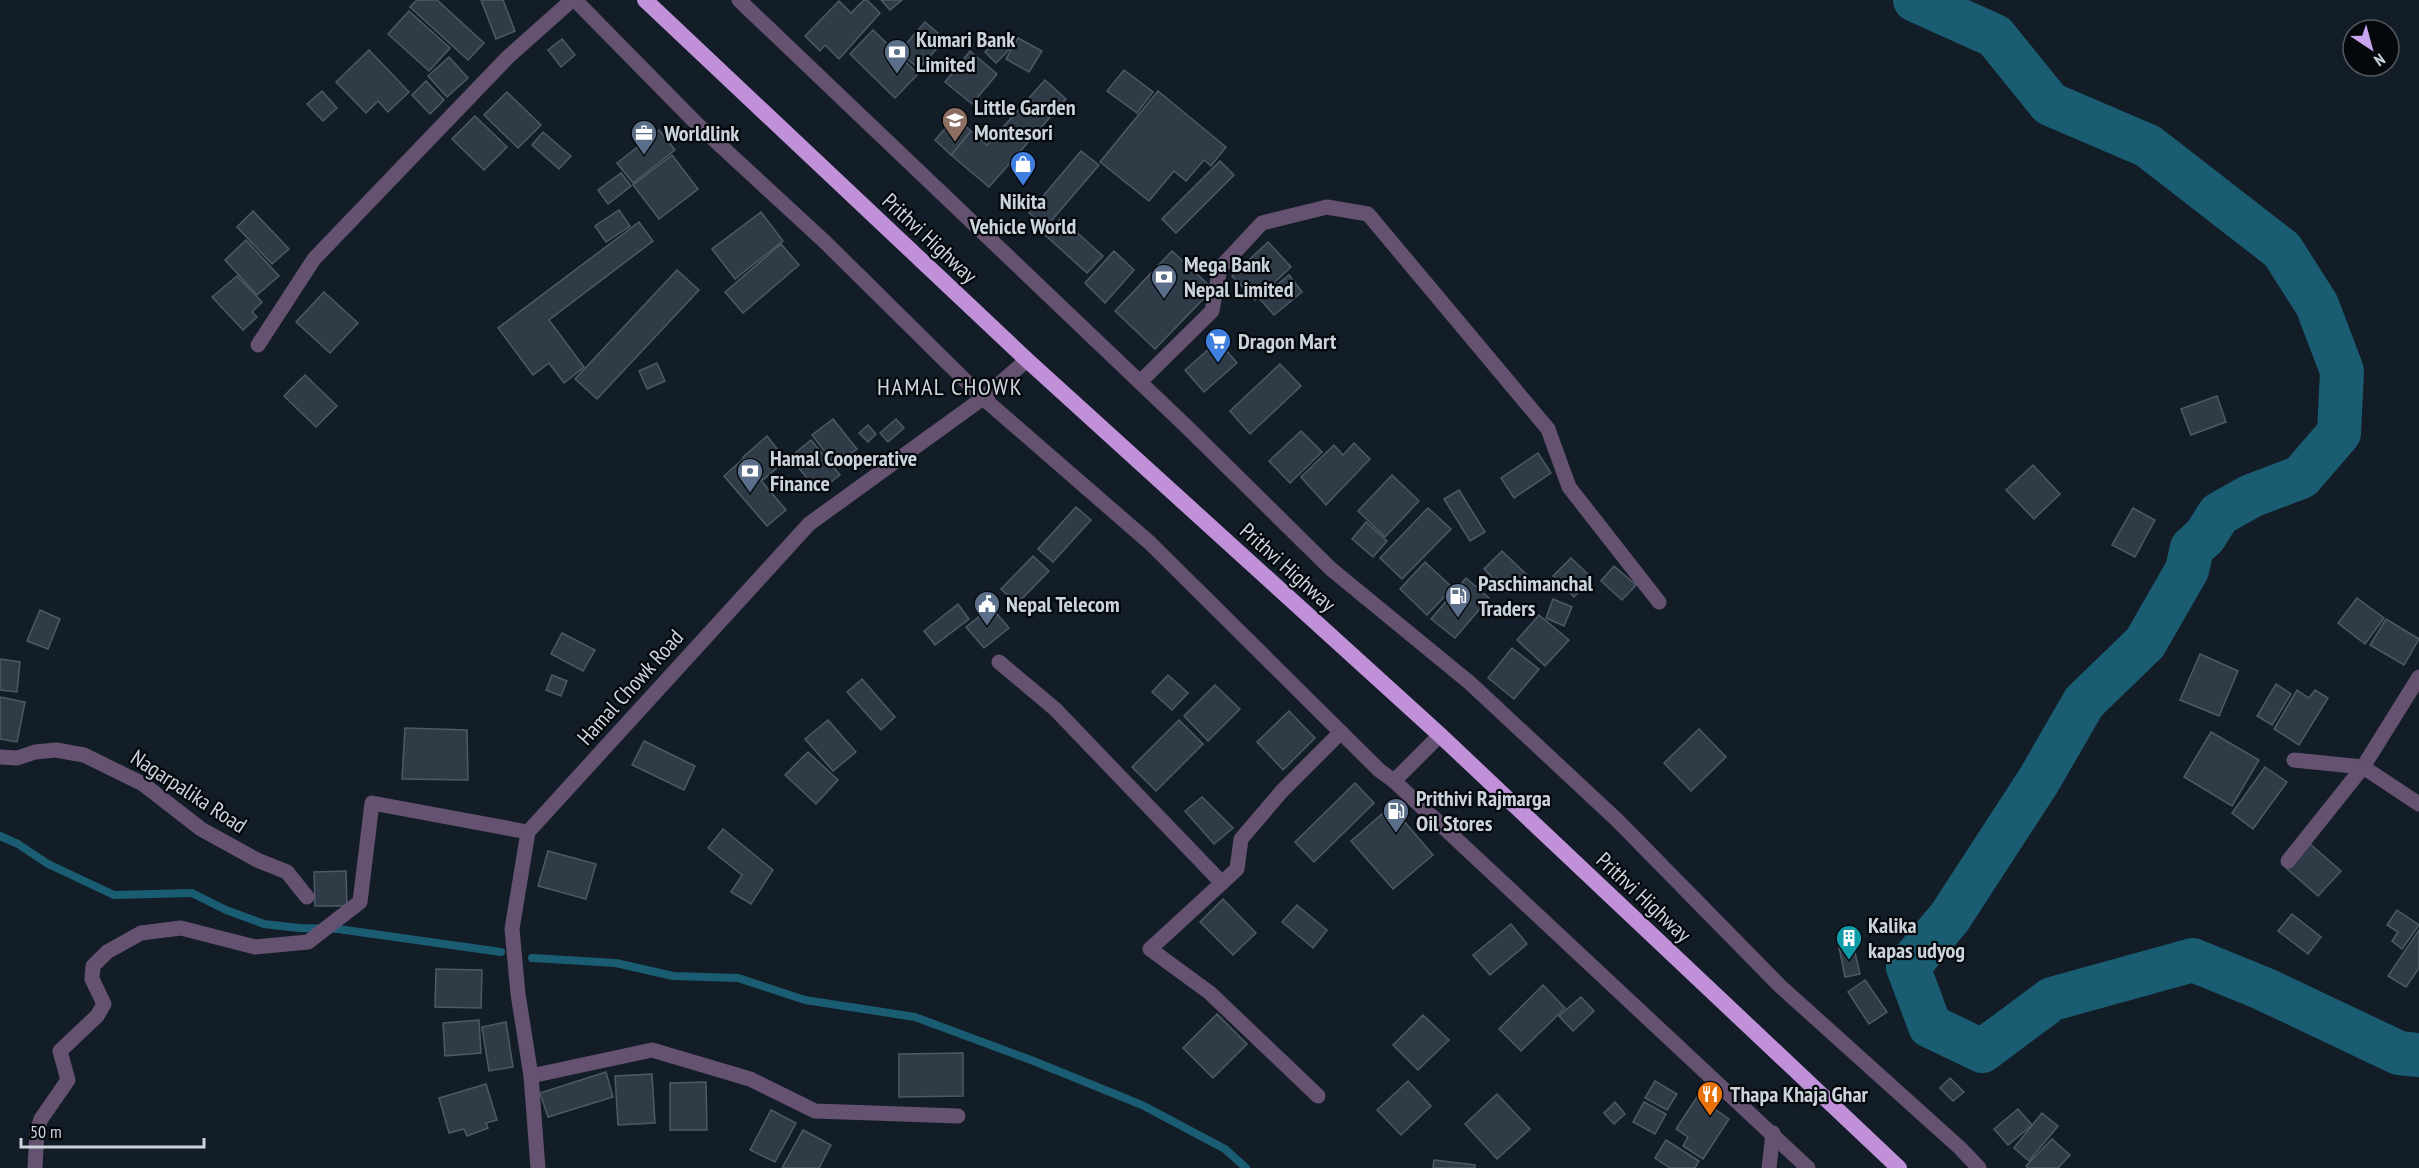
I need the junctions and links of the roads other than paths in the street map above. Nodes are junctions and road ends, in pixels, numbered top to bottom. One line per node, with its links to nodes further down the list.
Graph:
1 (573, 0): 4 (street); 7 (street)
2 (645, 0): 5 (highway, Prithvi Highway)
3 (739, 0): 6 (street)
4 (258, 345)
5 (1027, 360): 7 (street, Hamal Chowk Road); 12 (highway, Prithvi Highway)
6 (1140, 382): 8 (street); 31 (street)
7 (983, 398): 11 (street); 18 (street, Hamal Chowk Road)
8 (1659, 602)
9 (999, 662): 20 (street)
10 (2419, 677): 15 (street)
11 (1341, 732): 16 (street); 20 (street)
12 (1440, 735): 16 (street); 30 (highway, Prithvi Highway)
13 (0, 757): 21 (street, Nagarpalika Road)
14 (2294, 760): 15 (street)
15 (2363, 767): 17 (street); 19 (street)
16 (1394, 781): 25 (street)
17 (2419, 804)
18 (528, 831): 22 (street); 26 (street)
19 (2288, 861)
20 (1222, 883): 23 (street)
21 (307, 897)
22 (531, 1076): 24 (street); 27 (street)
23 (1318, 1096)
24 (958, 1116)
25 (1773, 1133): 28 (street); 29 (street)
26 (35, 1168)
27 (538, 1168)
28 (1769, 1168)
29 (1808, 1168)
30 (1899, 1168)
31 (1979, 1168)

